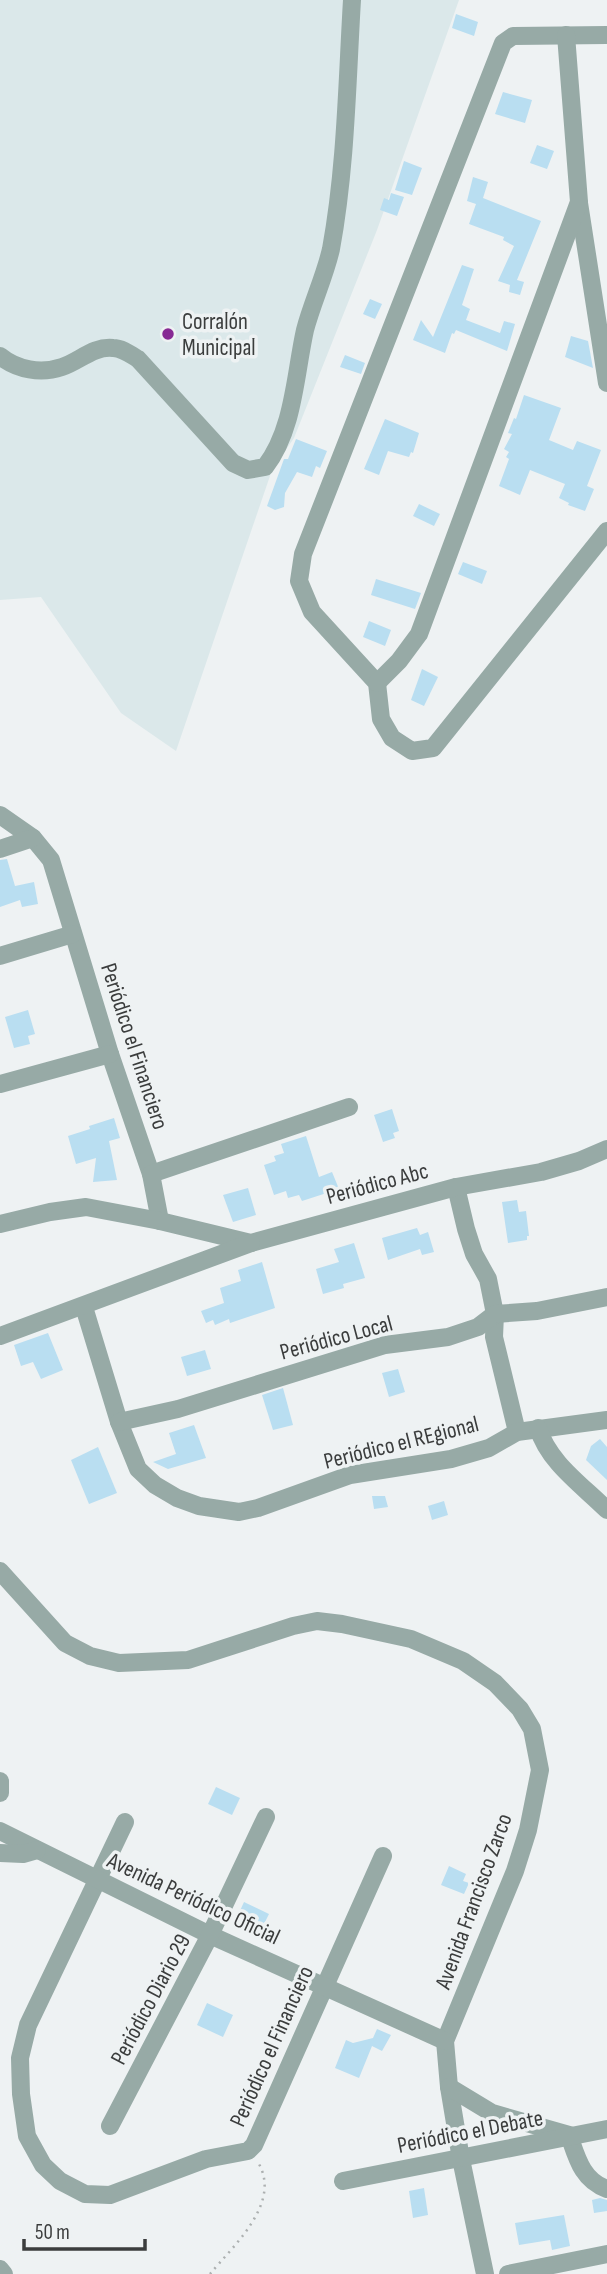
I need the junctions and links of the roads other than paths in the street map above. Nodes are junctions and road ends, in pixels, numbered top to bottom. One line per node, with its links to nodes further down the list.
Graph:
1 (352, 0): 5 (street)
2 (566, 35): 3 (street); 4 (street); 8 (street)
3 (607, 35)
4 (579, 202): 6 (street); 8 (street)
5 (0, 356)
6 (607, 383)
7 (607, 531): 8 (street)
8 (377, 683)
9 (0, 815): 10 (street)
10 (33, 838): 11 (street); 12 (street, Periódico el Financiero)
11 (0, 849)
12 (73, 934): 13 (street); 14 (street, Periódico el Financiero)
13 (0, 956)
14 (110, 1054): 15 (street); 18 (street, Periódico el Financiero)
15 (0, 1084)
16 (349, 1107): 18 (street)
17 (607, 1149): 19 (street, Periódico Abc)
18 (151, 1174): 20 (street)
19 (456, 1187): 22 (street, Periódico Abc); 25 (street)
20 (160, 1221): 21 (street, Periódico Abc); 22 (street, Periódico Abc)
21 (0, 1224)
22 (251, 1243): 24 (street)
23 (607, 1297): 25 (street, Periódico Local)
24 (84, 1307): 26 (street); 28 (street, Periódico el REgional)
25 (495, 1314): 28 (street, Periódico Local); 30 (street)
26 (0, 1336)
27 (607, 1420): 29 (street, Periódico el REgional)
28 (119, 1422): 30 (street, Periódico el REgional)
29 (538, 1428): 30 (street, Periódico el REgional); 31 (street)
30 (517, 1432)
31 (607, 1510)
32 (0, 1571): 44 (street, Avenida Francisco Zarco)
33 (0, 1781): 34 (street)
34 (0, 1793)
35 (266, 1817): 42 (street, Periódico Diario 29)
36 (125, 1822): 41 (street)
37 (0, 1831): 38 (street, Avenida Periódico Oficial)
38 (37, 1850): 39 (street); 41 (street, Avenida Periódico Oficial)
39 (0, 1853)
40 (383, 1856): 43 (street, Periódico el Financiero)
41 (99, 1880): 42 (street, Avenida Periódico Oficial); 43 (street, Periódico el Financiero)
42 (211, 1935): 43 (street, Avenida Periódico Oficial); 46 (street, Periódico Diario 29)
43 (325, 1985): 44 (street, Avenida Periódico Oficial)
44 (445, 2041): 45 (street, Avenida Francisco Zarco)
45 (449, 2087): 48 (street); 49 (street, Avenida Francisco Zarco)
46 (110, 2126)
47 (607, 2129): 48 (street, Periódico el Debate)
48 (569, 2135): 49 (street, Periódico el Debate); 51 (street)
49 (461, 2159): 50 (street, Periódico el Debate); 55 (street, Avenida Francisco Zarco)
50 (343, 2181)
51 (607, 2189)
52 (607, 2254): 56 (street)
53 (0, 2269): 54 (street)
54 (4, 2274)
55 (485, 2274)
56 (508, 2274)

